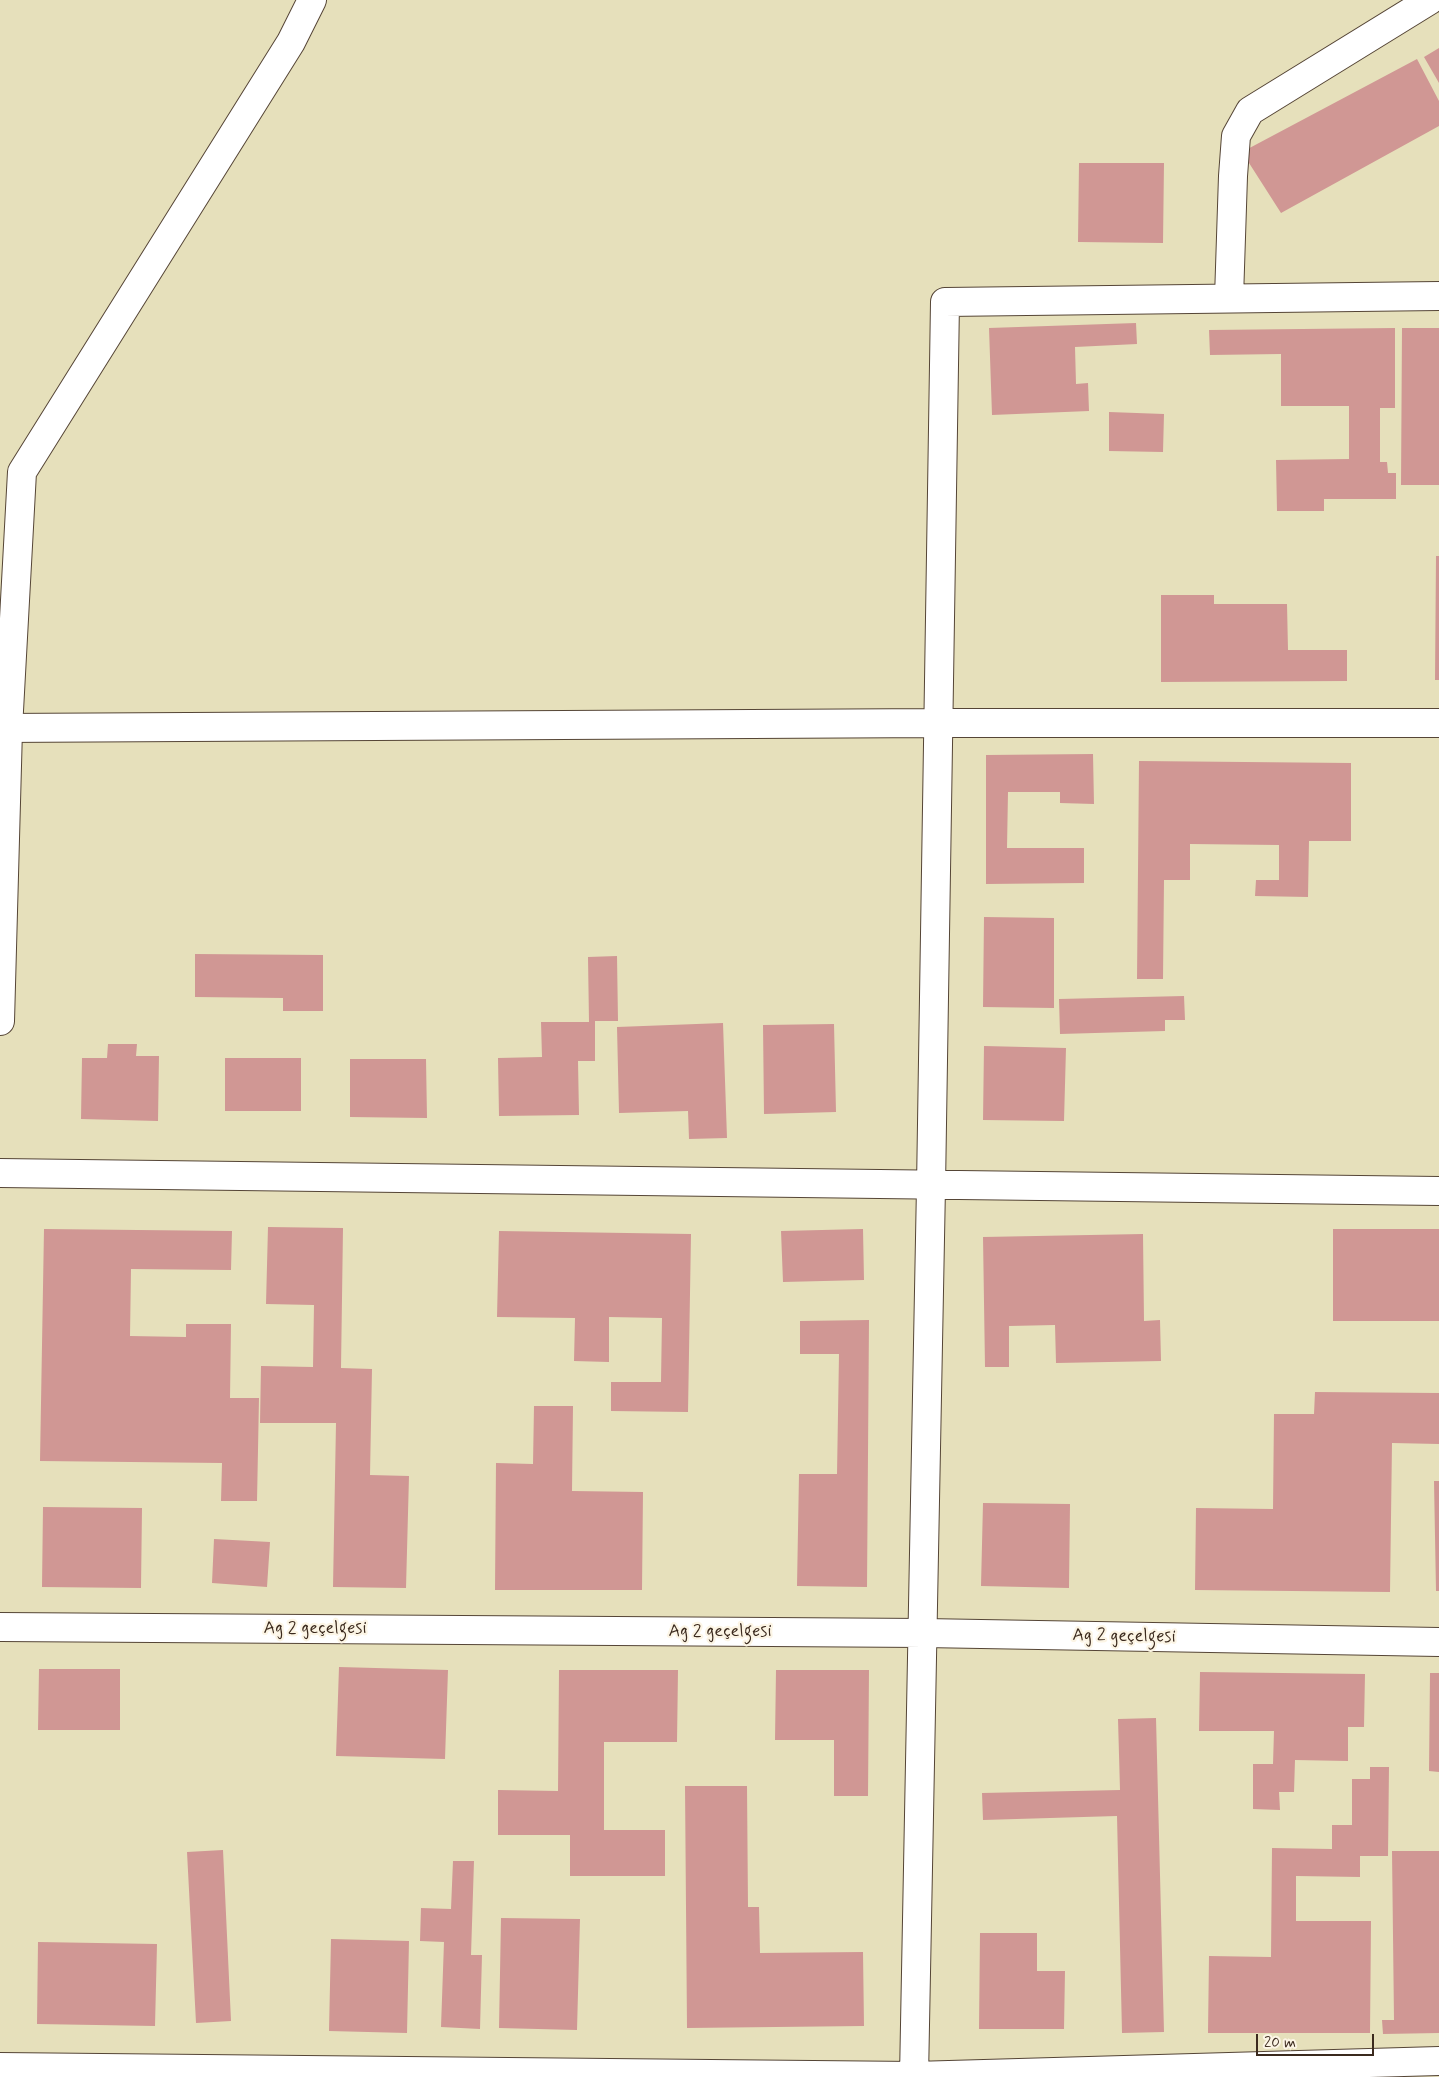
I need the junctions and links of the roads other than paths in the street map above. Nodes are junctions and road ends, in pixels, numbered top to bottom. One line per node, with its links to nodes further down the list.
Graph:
1 (312, 0): 7 (street)
2 (1430, 0): 4 (street)
3 (1439, 296): 4 (street)
4 (1229, 298): 5 (street)
5 (939, 723): 6 (street); 7 (street); 10 (street)
6 (1439, 723)
7 (4, 728): 8 (street)
8 (0, 1021)
9 (0, 1173): 10 (street)
10 (931, 1186): 11 (street); 13 (street)
11 (1439, 1191)
12 (0, 1627): 13 (street, Ag 2 geçelgesi)
13 (924, 1633): 14 (street, Ag 2 geçelgesi); 17 (street)
14 (1439, 1642)
15 (1439, 2061): 17 (street)
16 (0, 2067): 17 (street)
17 (914, 2076)

